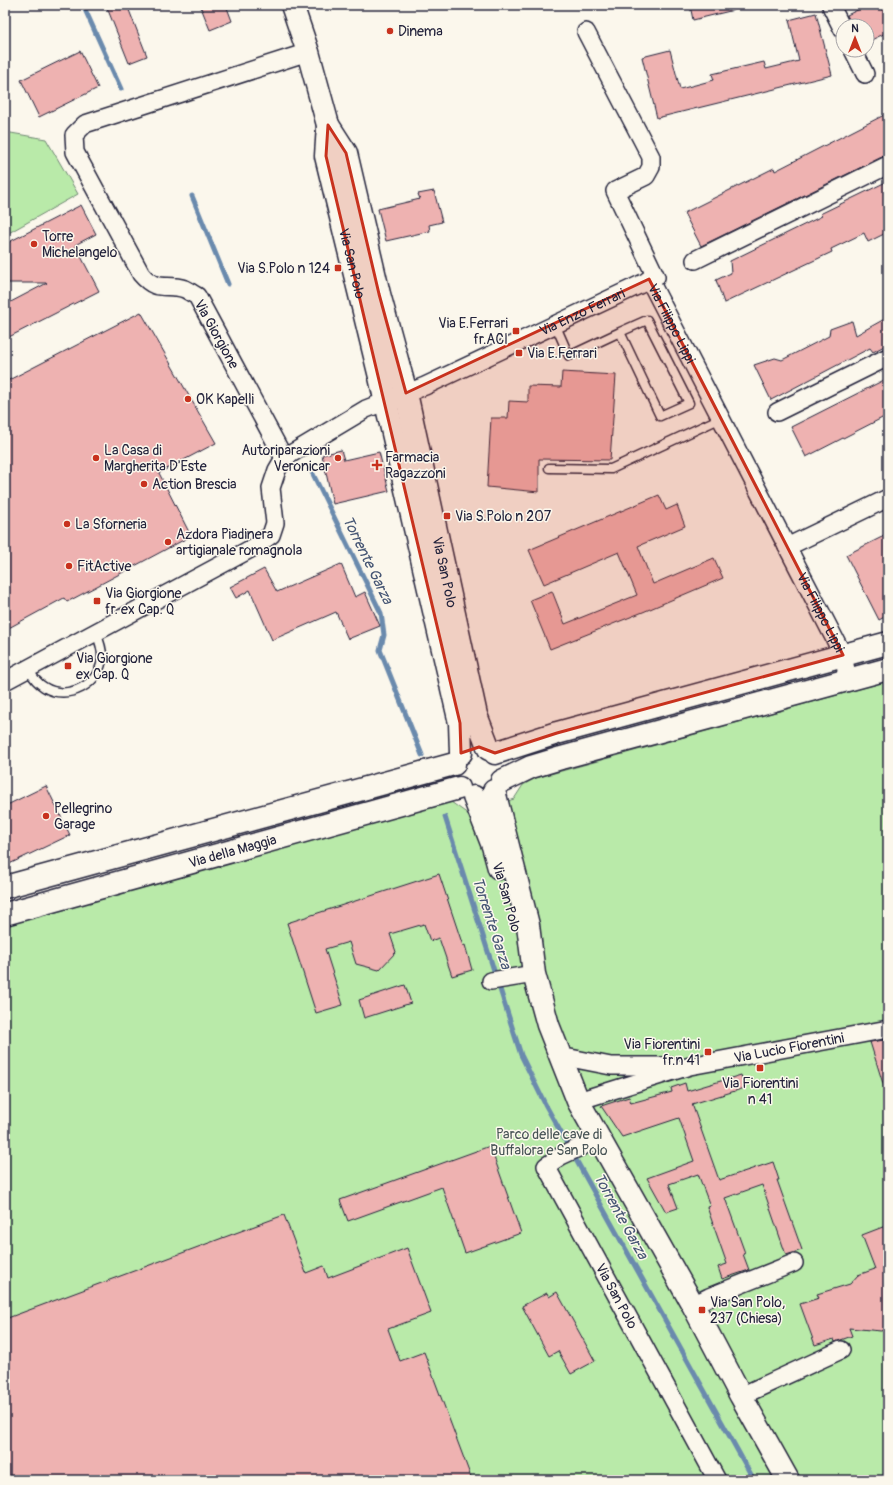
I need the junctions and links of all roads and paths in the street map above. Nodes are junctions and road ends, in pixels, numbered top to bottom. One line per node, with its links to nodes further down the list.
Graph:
1 (292, 5): 5 (main road, Via San Polo)
2 (832, 5): 3 (street)
3 (837, 18)
4 (586, 32): 11 (street, Via Filippo Lippi)
5 (308, 52): 8 (main road, Via San Polo); 19 (street, Via Giorgione)
6 (857, 58): 7 (street)
7 (865, 74)
8 (328, 125): 15 (main road, Via San Polo); 16 (main road, Via San Polo)
9 (888, 165): 10 (street)
10 (695, 260)
11 (649, 279): 12 (street, Via Enzo Ferrari); 18 (street, Via Filippo Lippi)
12 (555, 324): 13 (lane); 15 (street, Via Enzo Ferrari)
13 (620, 332): 13 (lane)
14 (888, 357): 17 (street)
15 (406, 393): 16 (street); 30 (main road, Via San Polo)
16 (386, 400): 19 (street); 31 (main road, Via San Polo)
17 (777, 412)
18 (721, 418): 20 (lane); 22 (street, Via Filippo Lippi)
19 (284, 458): 23 (street)
20 (549, 468)
21 (888, 498): 22 (street)
22 (787, 547): 25 (street, Via Filippo Lippi)
23 (96, 633): 26 (street); 26 (lane)
24 (888, 643): 25 (main road)
25 (843, 655): 28 (street, Via Filippo Lippi); 30 (main road)
26 (28, 669): 29 (street)
27 (888, 669): 28 (main road, Via della Maggia)
28 (848, 680): 32 (main road, Via della Maggia)
29 (5, 681)
30 (492, 751): 31 (main road); 32 (main road, Via San Polo)
31 (458, 759): 32 (main road, Via San Polo); 33 (main road, Via della Maggia)
32 (482, 789): 34 (main road, Via della Maggia); 35 (main road, Via San Polo)
33 (5, 887)
34 (5, 914)
35 (534, 974): 36 (street); 38 (main road, Via San Polo)
36 (491, 980)
37 (888, 1029): 39 (street, Via Lucio Fiorentini)
38 (560, 1056): 39 (street, Via Lucio Fiorentini); 40 (main road, Via San Polo)
39 (690, 1066): 40 (street, Via Lucio Fiorentini)
40 (578, 1101): 41 (main road, Via San Polo)
41 (591, 1143): 43 (main road, Via San Polo); 46 (street, Via San Polo)
42 (794, 1263): 43 (street)
43 (692, 1304): 45 (main road, Via San Polo)
44 (841, 1350): 45 (street)
45 (741, 1396): 47 (main road, Via San Polo)
46 (717, 1480)
47 (788, 1480)

